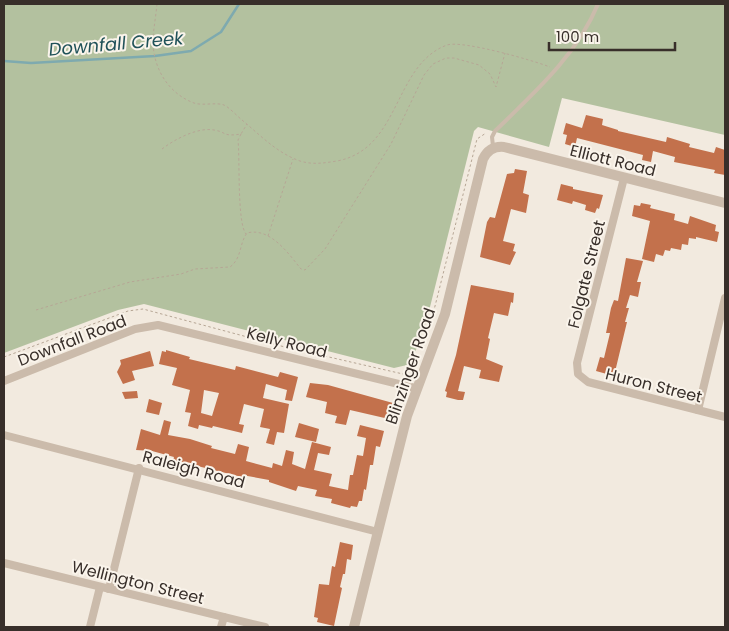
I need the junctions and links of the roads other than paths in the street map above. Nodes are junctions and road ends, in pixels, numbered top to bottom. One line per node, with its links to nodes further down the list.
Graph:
1 (598, 4): 2 (lane)
2 (493, 148): 3 (street, Elliott Road); 9 (street, Blinzinger Road)
3 (624, 178): 4 (street, Elliott Road); 7 (street, Folgate Street)
4 (725, 203)
5 (725, 298): 10 (street)
6 (151, 325): 8 (street, Downfall Road); 9 (street, Kelly Road)
7 (578, 376): 10 (street, Huron Street)
8 (4, 381)
9 (415, 388): 14 (street, Blinzinger Road)
10 (698, 410): 11 (street, Huron Street)
11 (725, 417)
12 (4, 435): 13 (street, Raleigh Road)
13 (139, 468): 14 (street, Raleigh Road); 17 (street)
14 (378, 532): 22 (street, Blinzinger Road)
15 (4, 563): 16 (street, Wellington Street)
16 (100, 587): 17 (street, Wellington Street); 19 (street)
17 (109, 589): 18 (street, Wellington Street)
18 (224, 617): 20 (street); 21 (street, Wellington Street)
19 (90, 627)
20 (221, 627)
21 (265, 627)
22 (354, 627)

